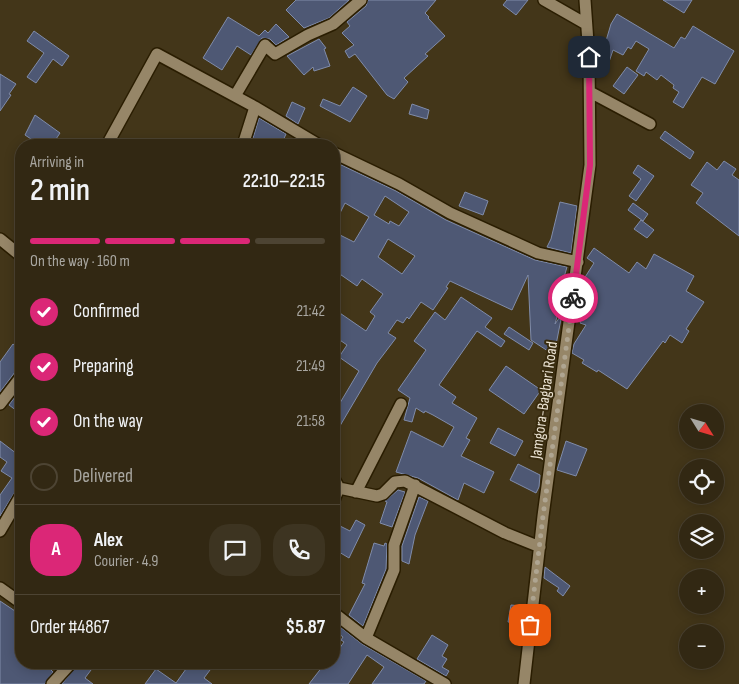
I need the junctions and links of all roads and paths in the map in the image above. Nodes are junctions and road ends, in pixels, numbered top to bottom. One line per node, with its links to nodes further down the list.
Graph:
1 (362, 0): 6 (street)
2 (544, 0): 4 (street)
3 (585, 0): 4 (street, Jamgora-Bagbari Road)
4 (586, 24): 5 (street, Jamgora-Bagbari Road)
5 (590, 92): 8 (street); 15 (street, Jamgora-Bagbari Road)
6 (235, 96): 7 (street); 9 (street)
7 (255, 107): 10 (street); 11 (street)
8 (650, 124)
9 (109, 139)
10 (245, 139)
11 (309, 139)
12 (340, 156): 15 (street)
13 (0, 239): 14 (street)
14 (15, 251)
15 (578, 262): 24 (street, Jamgora-Bagbari Road)
16 (15, 385): 17 (street)
17 (0, 404)
18 (401, 404): 21 (street)
19 (340, 485): 21 (street)
20 (415, 485): 21 (street); 24 (street); 28 (street)
21 (356, 492)
22 (15, 505): 23 (street)
23 (0, 531)
24 (540, 547): 32 (street, Jamgora-Bagbari Road)
25 (0, 588): 26 (street)
26 (15, 599)
27 (340, 618): 28 (street)
28 (366, 638): 31 (street)
29 (66, 669): 30 (street)
30 (52, 684)
31 (444, 684)
32 (524, 684)

